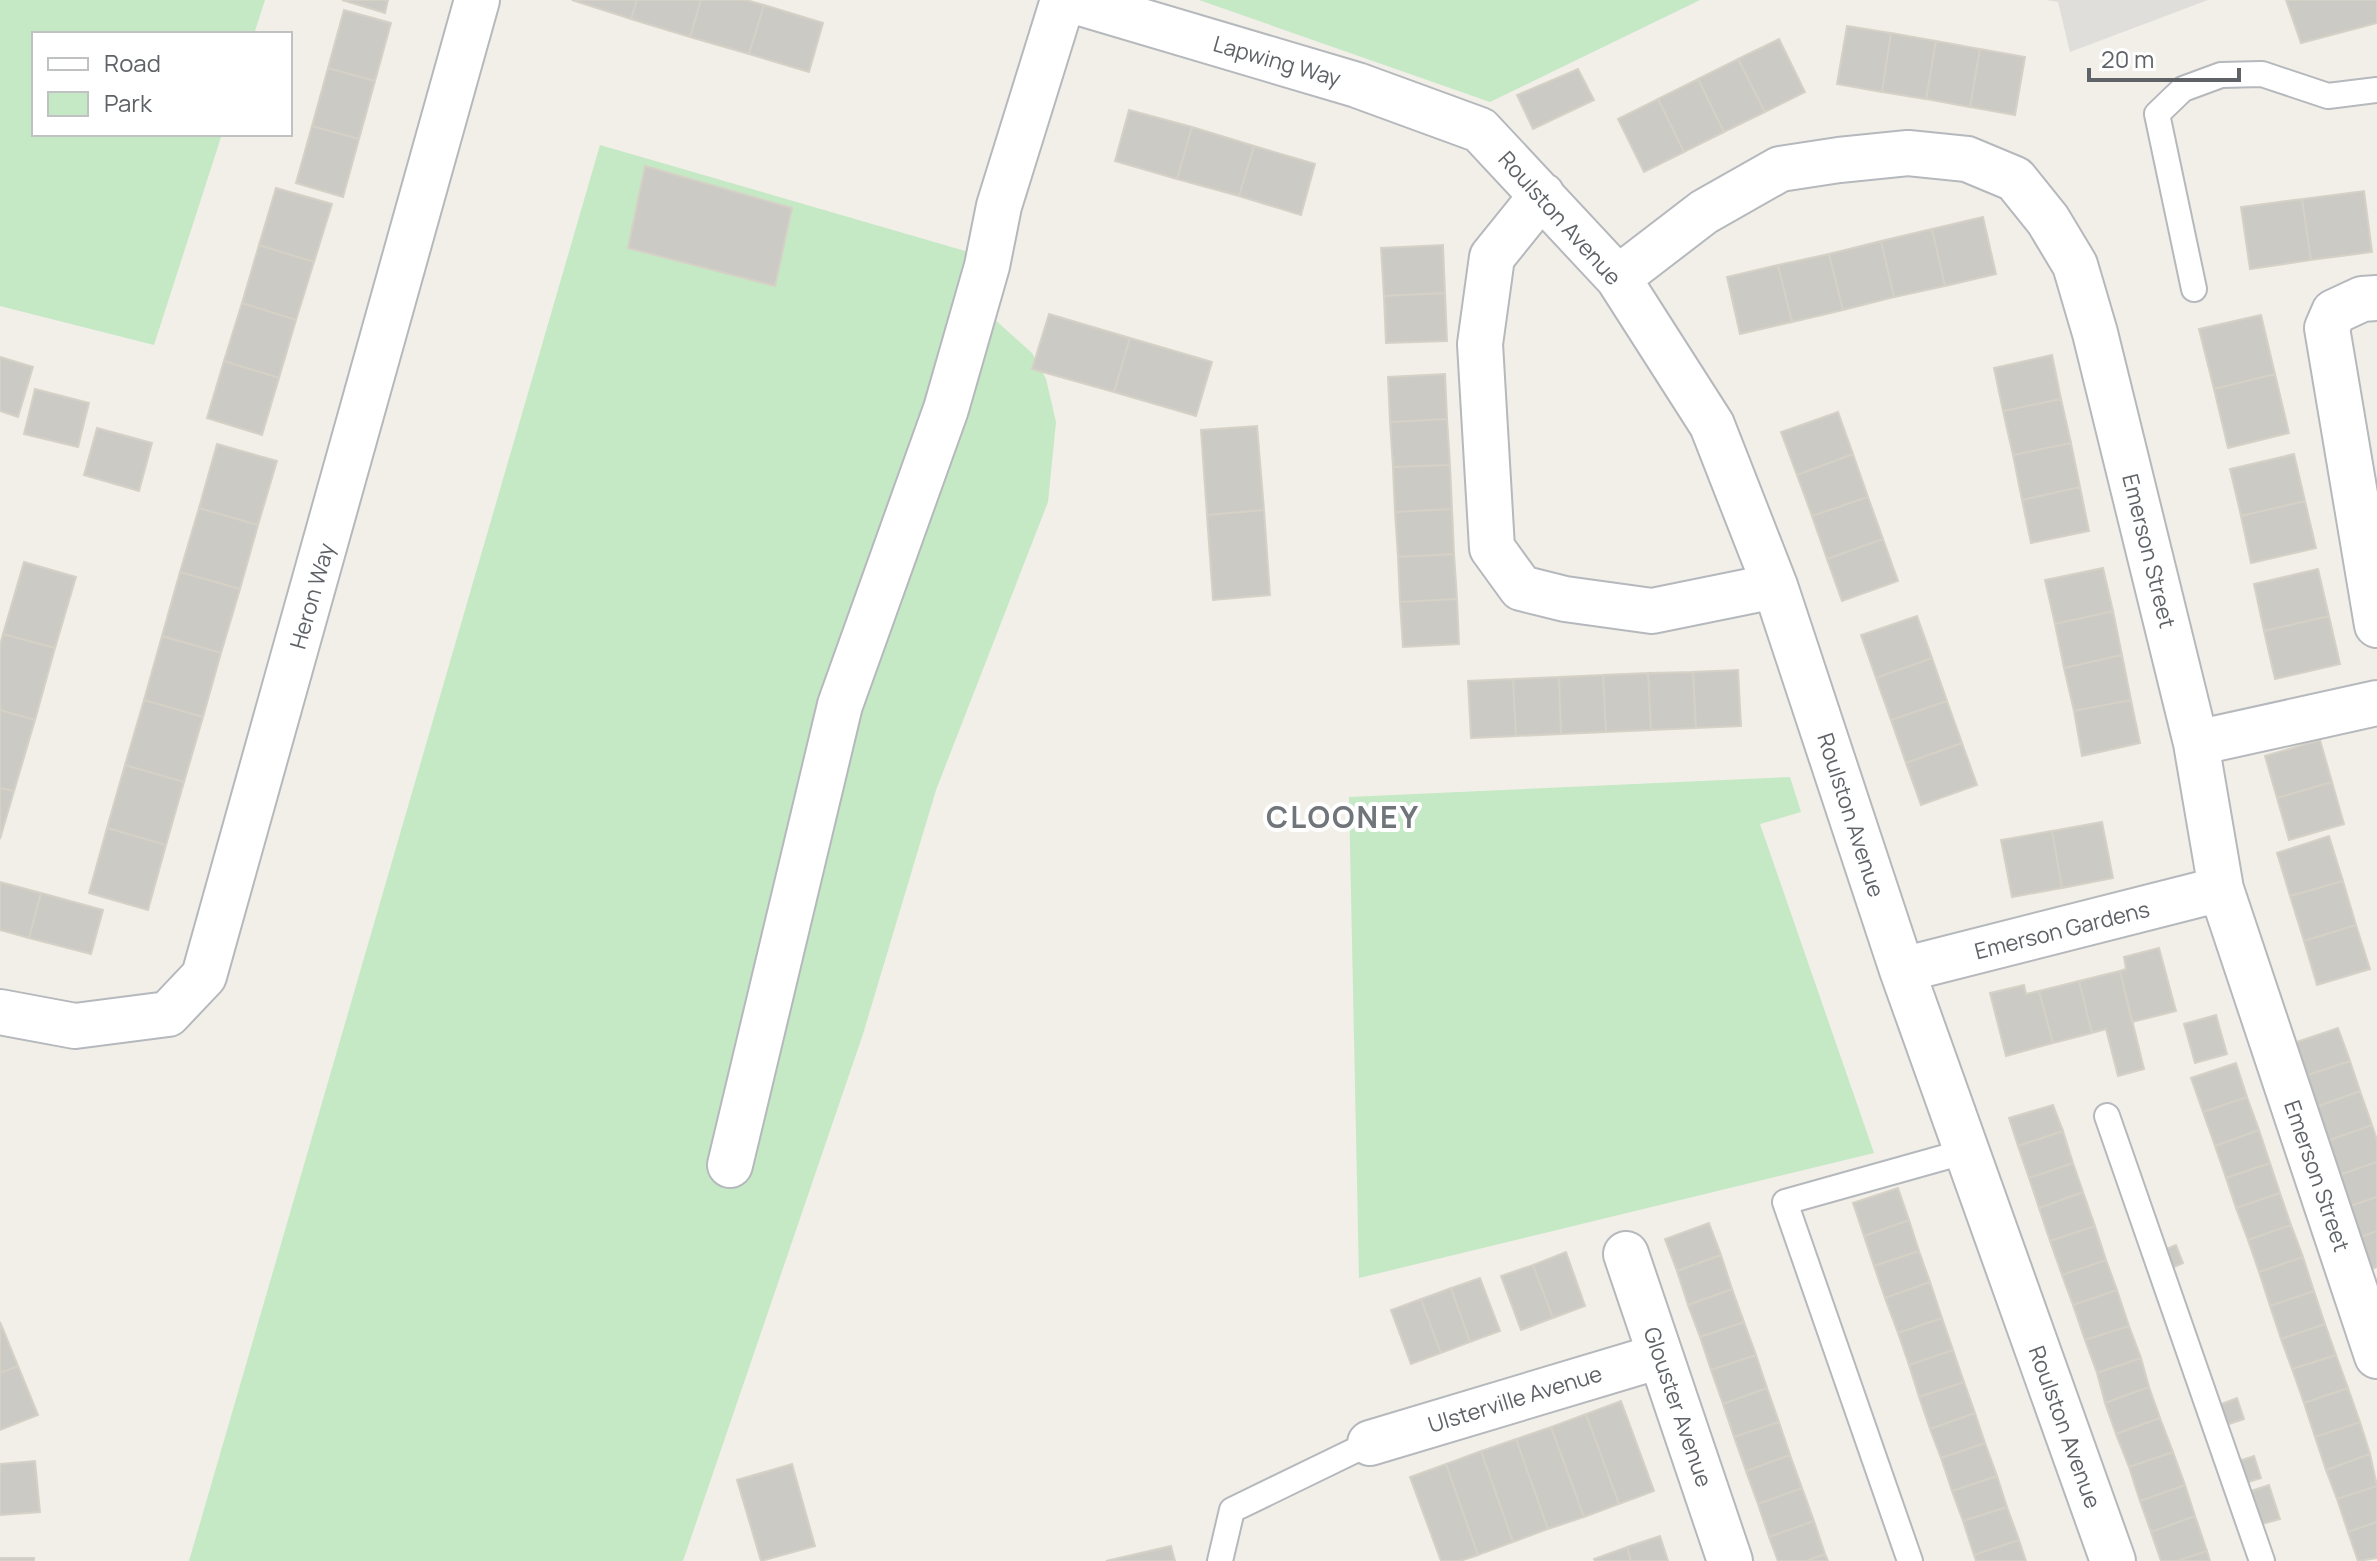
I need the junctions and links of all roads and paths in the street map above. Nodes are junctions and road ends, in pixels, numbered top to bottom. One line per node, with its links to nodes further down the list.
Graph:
1 (477, 0): 16 (street, Heron Way)
2 (1063, 0): 19 (street)
3 (1070, 0): 5 (street, Lapwing Way)
4 (2377, 90): 8 (lane)
5 (1480, 130): 6 (street, Roulston Avenue)
6 (1542, 195): 7 (street, Roulston Avenue); 10 (street)
7 (1618, 278): 10 (street, Roulston Avenue); 13 (street, Emerson Street)
8 (2194, 289)
9 (2377, 298): 11 (street)
10 (1775, 586): 15 (street, Roulston Avenue)
11 (2377, 625)
12 (2377, 703): 13 (street)
13 (2196, 743): 14 (street, Emerson Street)
14 (2221, 889): 15 (street, Emerson Gardens); 22 (street, Emerson Street)
15 (1902, 970): 18 (street, Roulston Avenue)
16 (0, 1012)
17 (2107, 1116): 28 (lane)
18 (1967, 1151): 26 (lane); 27 (street, Roulston Avenue)
19 (730, 1165)
20 (1626, 1254): 21 (street, Glouster Avenue)
21 (1660, 1356): 23 (street, Ulsterville Avenue); 25 (street, Glouster Avenue)
22 (2377, 1356)
23 (1370, 1443): 24 (lane)
24 (1220, 1561)
25 (1730, 1561)
26 (1910, 1561)
27 (2113, 1561)
28 (2262, 1561)

